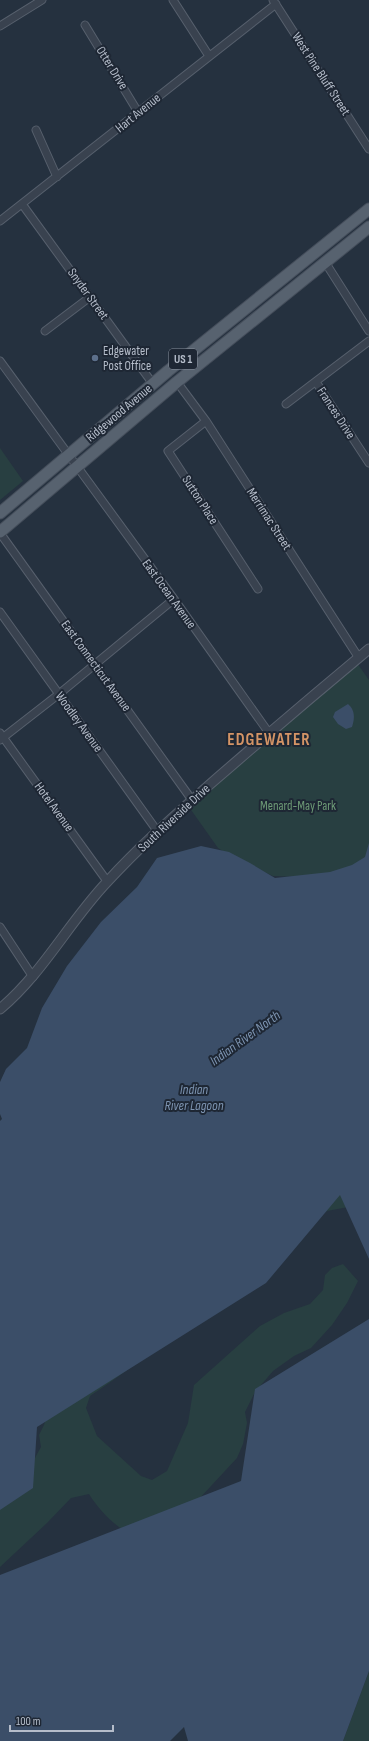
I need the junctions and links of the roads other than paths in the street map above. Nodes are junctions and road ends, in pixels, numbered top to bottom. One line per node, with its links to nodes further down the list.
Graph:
1 (42, 0): 5 (street)
2 (174, 0): 6 (street)
3 (274, 2): 6 (street, Hart Avenue); 9 (street, West Pine Bluff Street)
4 (85, 25): 7 (street, Otter Drive)
5 (0, 26)
6 (209, 56): 7 (street, Hart Avenue)
7 (138, 112): 10 (street, Hart Avenue)
8 (36, 130): 10 (street)
9 (369, 149)
10 (58, 177): 11 (street, Hart Avenue)
11 (22, 204): 14 (street, Hart Avenue); 18 (street, Snyder Street)
12 (369, 209): 17 (main road, Ridgewood Avenue / US 1)
13 (369, 217): 16 (main road)
14 (0, 221)
15 (369, 227): 16 (main road, Ridgewood Avenue / US 1)
16 (325, 262): 20 (street); 22 (main road, Ridgewood Avenue / US 1)
17 (262, 294): 22 (main road); 26 (main road, Ridgewood Avenue / US 1)
18 (90, 297): 19 (street); 26 (street, Snyder Street)
19 (45, 331)
20 (369, 331)
21 (369, 341): 25 (street, Frances Drive)
22 (216, 350): 24 (main road, Ridgewood Avenue / US 1)
23 (0, 361): 29 (street, East Ocean Avenue)
24 (177, 382): 28 (street, Merrimac Street); 31 (main road, Ridgewood Avenue / US 1)
25 (316, 382): 27 (street, Frances Drive); 30 (street, Frances Drive)
26 (153, 384): 29 (main road, Ridgewood Avenue / US 1)
27 (286, 404)
28 (206, 421): 34 (street, Sutton Place); 38 (street, Merrimac Street)
29 (68, 455): 31 (street, East Ocean Avenue); 32 (main road, Ridgewood Avenue / US 1)
30 (369, 463)
31 (77, 467): 33 (main road, Ridgewood Avenue / US 1); 35 (street, East Ocean Avenue)
32 (0, 513)
33 (0, 532): 39 (street, East Connecticut Avenue)
34 (258, 589)
35 (174, 599): 39 (street); 41 (street, East Ocean Avenue)
36 (0, 612): 40 (street, Woodley Avenue)
37 (369, 649): 38 (street, South Riverside Drive)
38 (358, 658): 41 (street, South Riverside Drive)
39 (94, 664): 40 (street); 43 (street, East Connecticut Avenue)
40 (59, 694): 42 (street); 44 (street, Woodley Avenue)
41 (268, 733): 43 (street, South Riverside Drive)
42 (1, 737): 45 (street, Hotel Avenue)
43 (192, 800): 44 (street, South Riverside Drive)
44 (158, 832): 45 (street, South Riverside Drive)
45 (107, 881): 47 (street, South Riverside Drive)
46 (0, 926): 47 (street)
47 (33, 977): 48 (street, South Riverside Drive)
48 (0, 1009)

